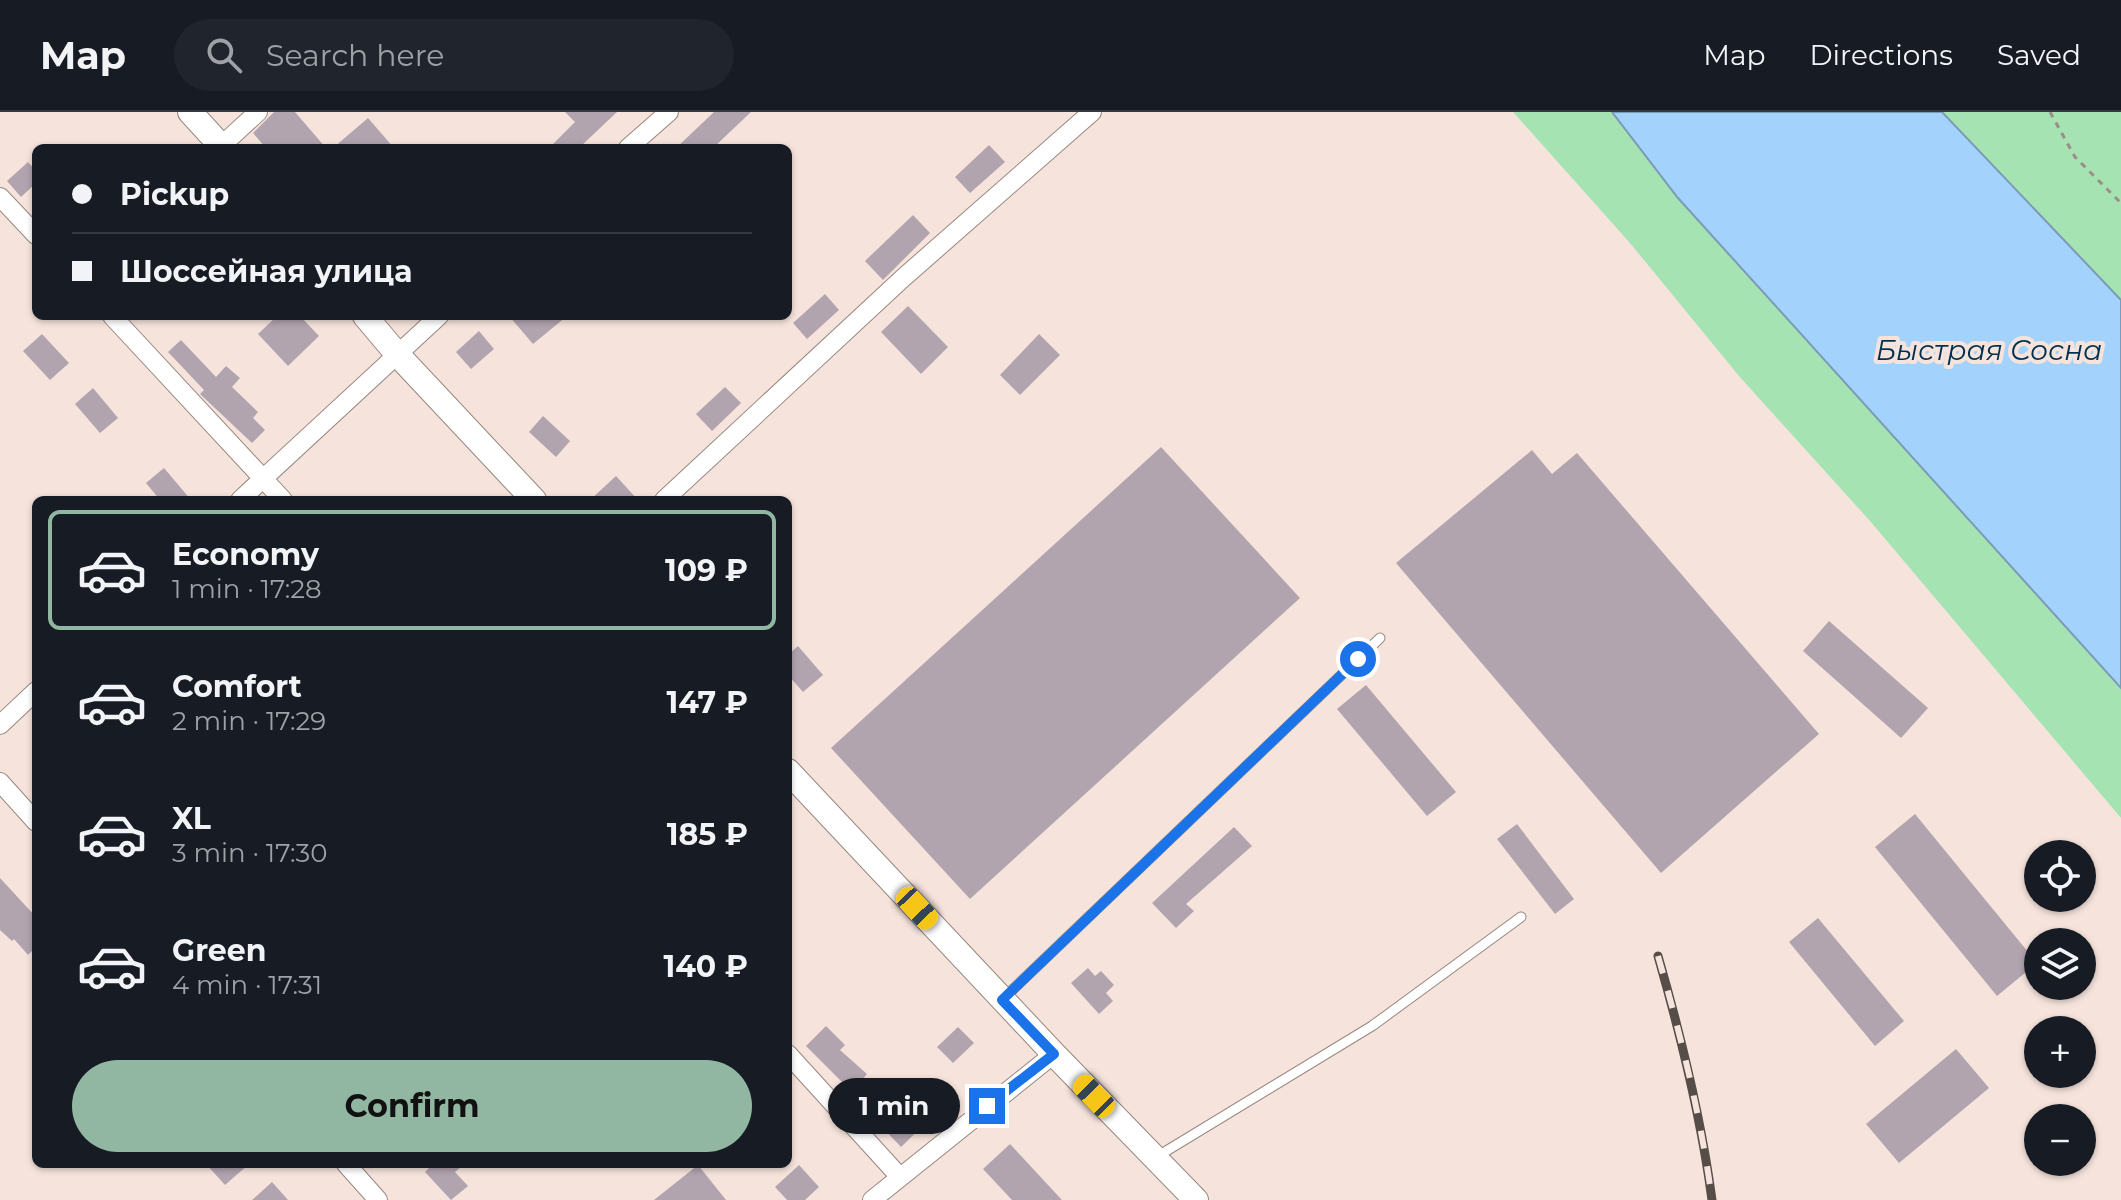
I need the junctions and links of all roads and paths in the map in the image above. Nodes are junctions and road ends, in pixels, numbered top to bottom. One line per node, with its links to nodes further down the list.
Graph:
1 (190, 112): 6 (street)
2 (258, 112): 7 (street)
3 (669, 112): 8 (street)
4 (1092, 112): 20 (street)
5 (2050, 112): 10 (path)
6 (219, 144)
7 (225, 144)
8 (633, 144)
9 (0, 197): 11 (street)
10 (2121, 203)
11 (32, 231)
12 (116, 320): 16 (street)
13 (368, 320): 15 (street)
14 (435, 320): 15 (street)
15 (397, 354): 16 (street); 19 (street)
16 (263, 478): 17 (street); 18 (street)
17 (244, 496)
18 (279, 496)
19 (530, 496)
20 (668, 496)
21 (1380, 638): 28 (lane)
22 (32, 695): 23 (street)
23 (0, 725)
24 (792, 775): 28 (street)
25 (0, 782): 26 (street)
26 (32, 818)
27 (1521, 917): 31 (lane)
28 (1002, 1000): 29 (street)
29 (1054, 1054): 31 (street); 33 (street)
30 (792, 1058): 33 (street)
31 (1155, 1157): 36 (street)
32 (350, 1168): 34 (street)
33 (899, 1176): 35 (street)
34 (378, 1200)
35 (872, 1200)
36 (1196, 1200)

